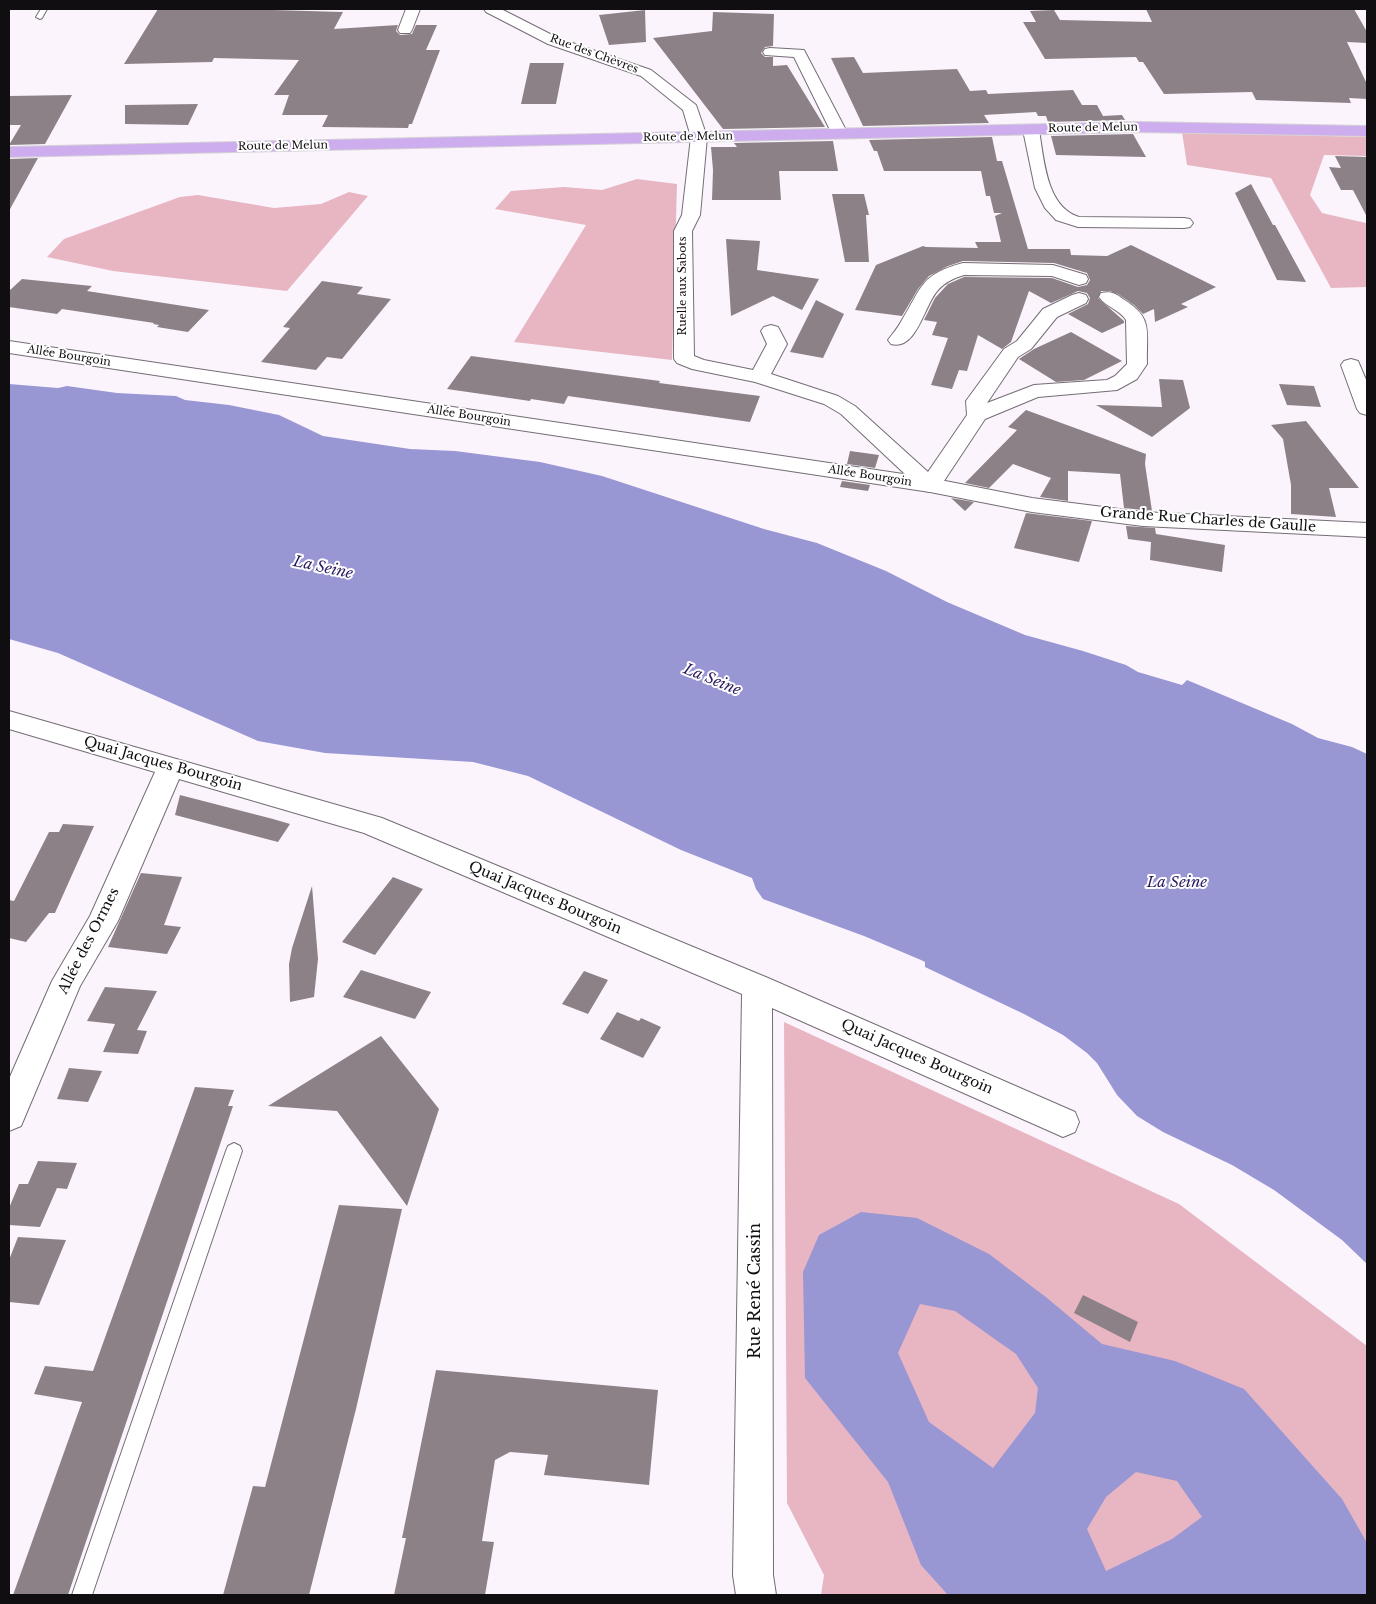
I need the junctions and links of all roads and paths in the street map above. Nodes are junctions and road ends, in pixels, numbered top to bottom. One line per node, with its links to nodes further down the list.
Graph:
1 (44, 9): 4 (lane)
2 (413, 9): 5 (street)
3 (491, 9): 10 (street, Rue des Chèvres)
4 (40, 17)
5 (406, 30)
6 (770, 52): 9 (street)
7 (1031, 130): 8 (main road, Route de Melun); 9 (main road, Route de Melun); 12 (street)
8 (1367, 131)
9 (840, 134): 10 (main road, Route de Melun)
10 (699, 137): 11 (main road, Route de Melun); 19 (street, Ruelle aux Sabots)
11 (9, 152)
12 (1184, 223)
13 (1079, 289): 15 (street); 18 (street); 20 (street)
14 (772, 331): 19 (street)
15 (898, 340)
16 (9, 347): 23 (street, Allée Bourgoin)
17 (1351, 365): 21 (street)
18 (998, 371): 20 (street); 22 (street)
19 (760, 377): 23 (street, Ruelle aux Sabots)
20 (1034, 391): 22 (street)
21 (1367, 409)
22 (977, 415): 23 (street)
23 (930, 485): 24 (street, Grande Rue Charles de Gaulle)
24 (1367, 530)
25 (9, 720): 26 (street, Quai Jacques Bourgoin)
26 (171, 766): 27 (street, Quai Jacques Bourgoin); 28 (street, Allée des Ormes)
27 (757, 987): 29 (street, Quai Jacques Bourgoin); 32 (street, Rue René Cassin)
28 (9, 1116)
29 (1063, 1122)
30 (234, 1151): 31 (lane)
31 (82, 1595)
32 (756, 1595)

